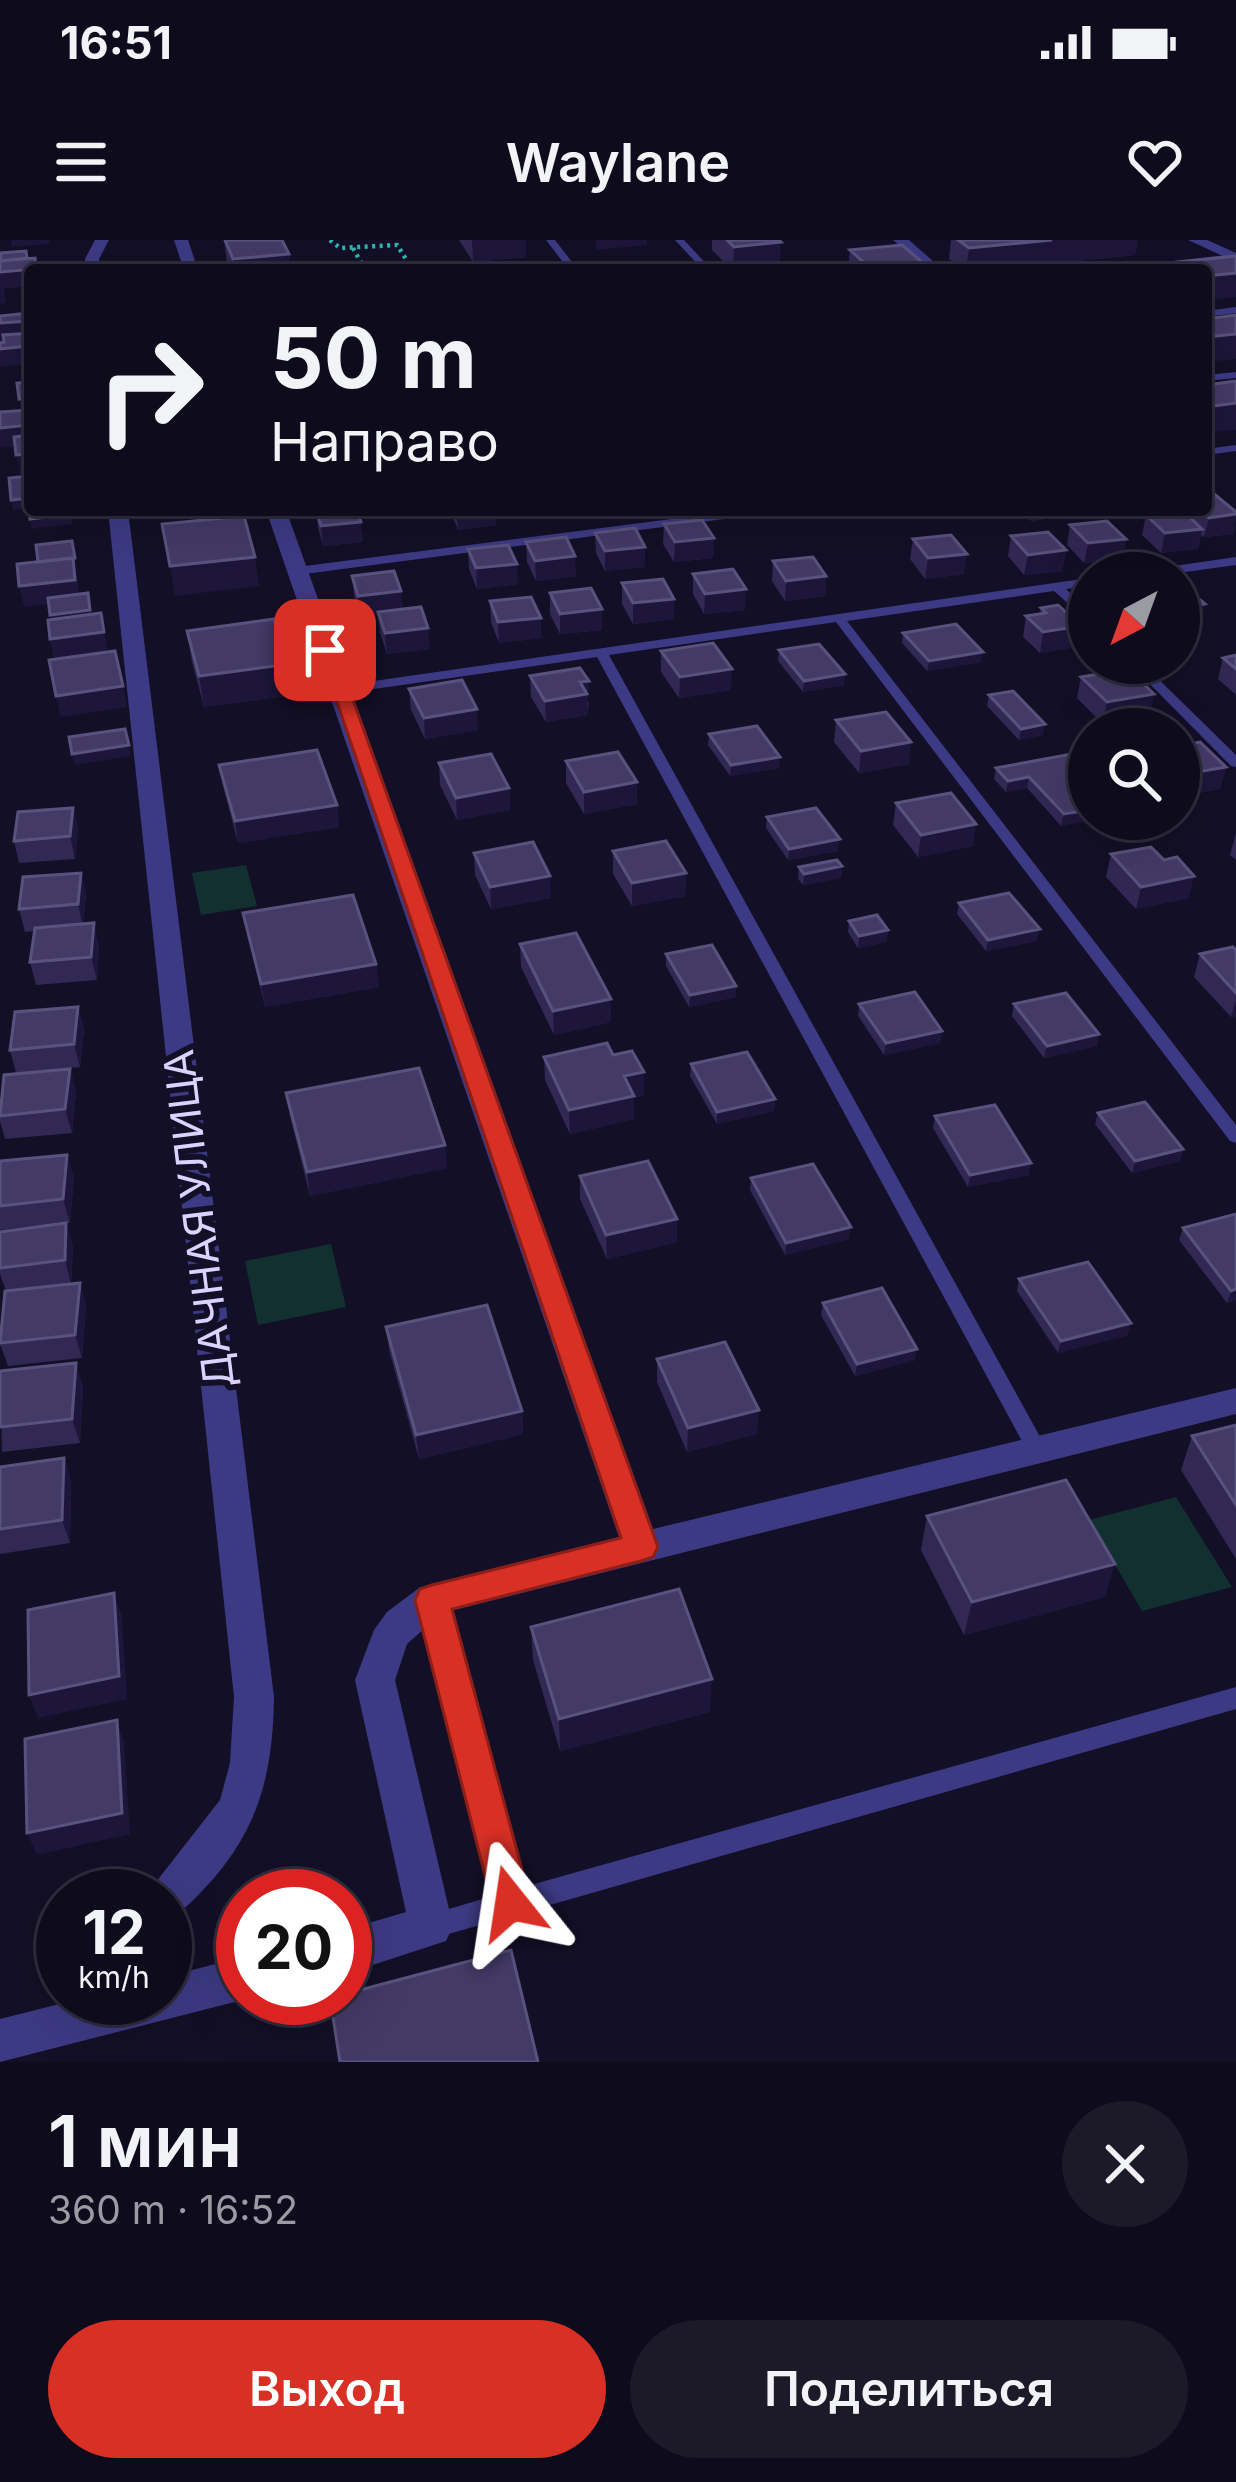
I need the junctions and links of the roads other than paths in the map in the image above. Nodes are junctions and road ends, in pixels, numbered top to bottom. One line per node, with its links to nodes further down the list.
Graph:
1 (550, 240): 7 (lane)
2 (679, 240): 8 (lane)
3 (901, 240): 4 (lane); 9 (street)
4 (914, 240)
5 (1195, 240): 6 (street)
6 (1234, 257): 10 (lane)
7 (569, 264)
8 (702, 264)
9 (930, 264)
10 (1161, 264)
11 (119, 516): 31 (street, ДАЧНАЯ УЛИЦА)
12 (278, 516): 16 (street)
13 (723, 516): 16 (lane)
14 (1236, 561): 15 (lane)
15 (1200, 566)
16 (297, 571): 23 (street)
17 (1068, 585): 18 (lane)
18 (1058, 587): 19 (lane); 20 (lane)
19 (1068, 597)
20 (839, 618): 21 (lane); 25 (lane)
21 (601, 652): 23 (lane); 27 (lane)
22 (1156, 684): 24 (lane)
23 (339, 690): 28 (street)
24 (1236, 763)
25 (1236, 1137)
26 (1236, 1401): 27 (street)
27 (1037, 1450): 28 (street)
28 (641, 1547): 29 (street)
29 (432, 1600): 32 (lane); 33 (street)
30 (1236, 1698): 32 (lane)
31 (191, 1869)
32 (511, 1903): 33 (lane)
33 (431, 1926): 34 (street)
34 (372, 1944)
35 (216, 1986): 36 (street)
36 (19, 2037)

